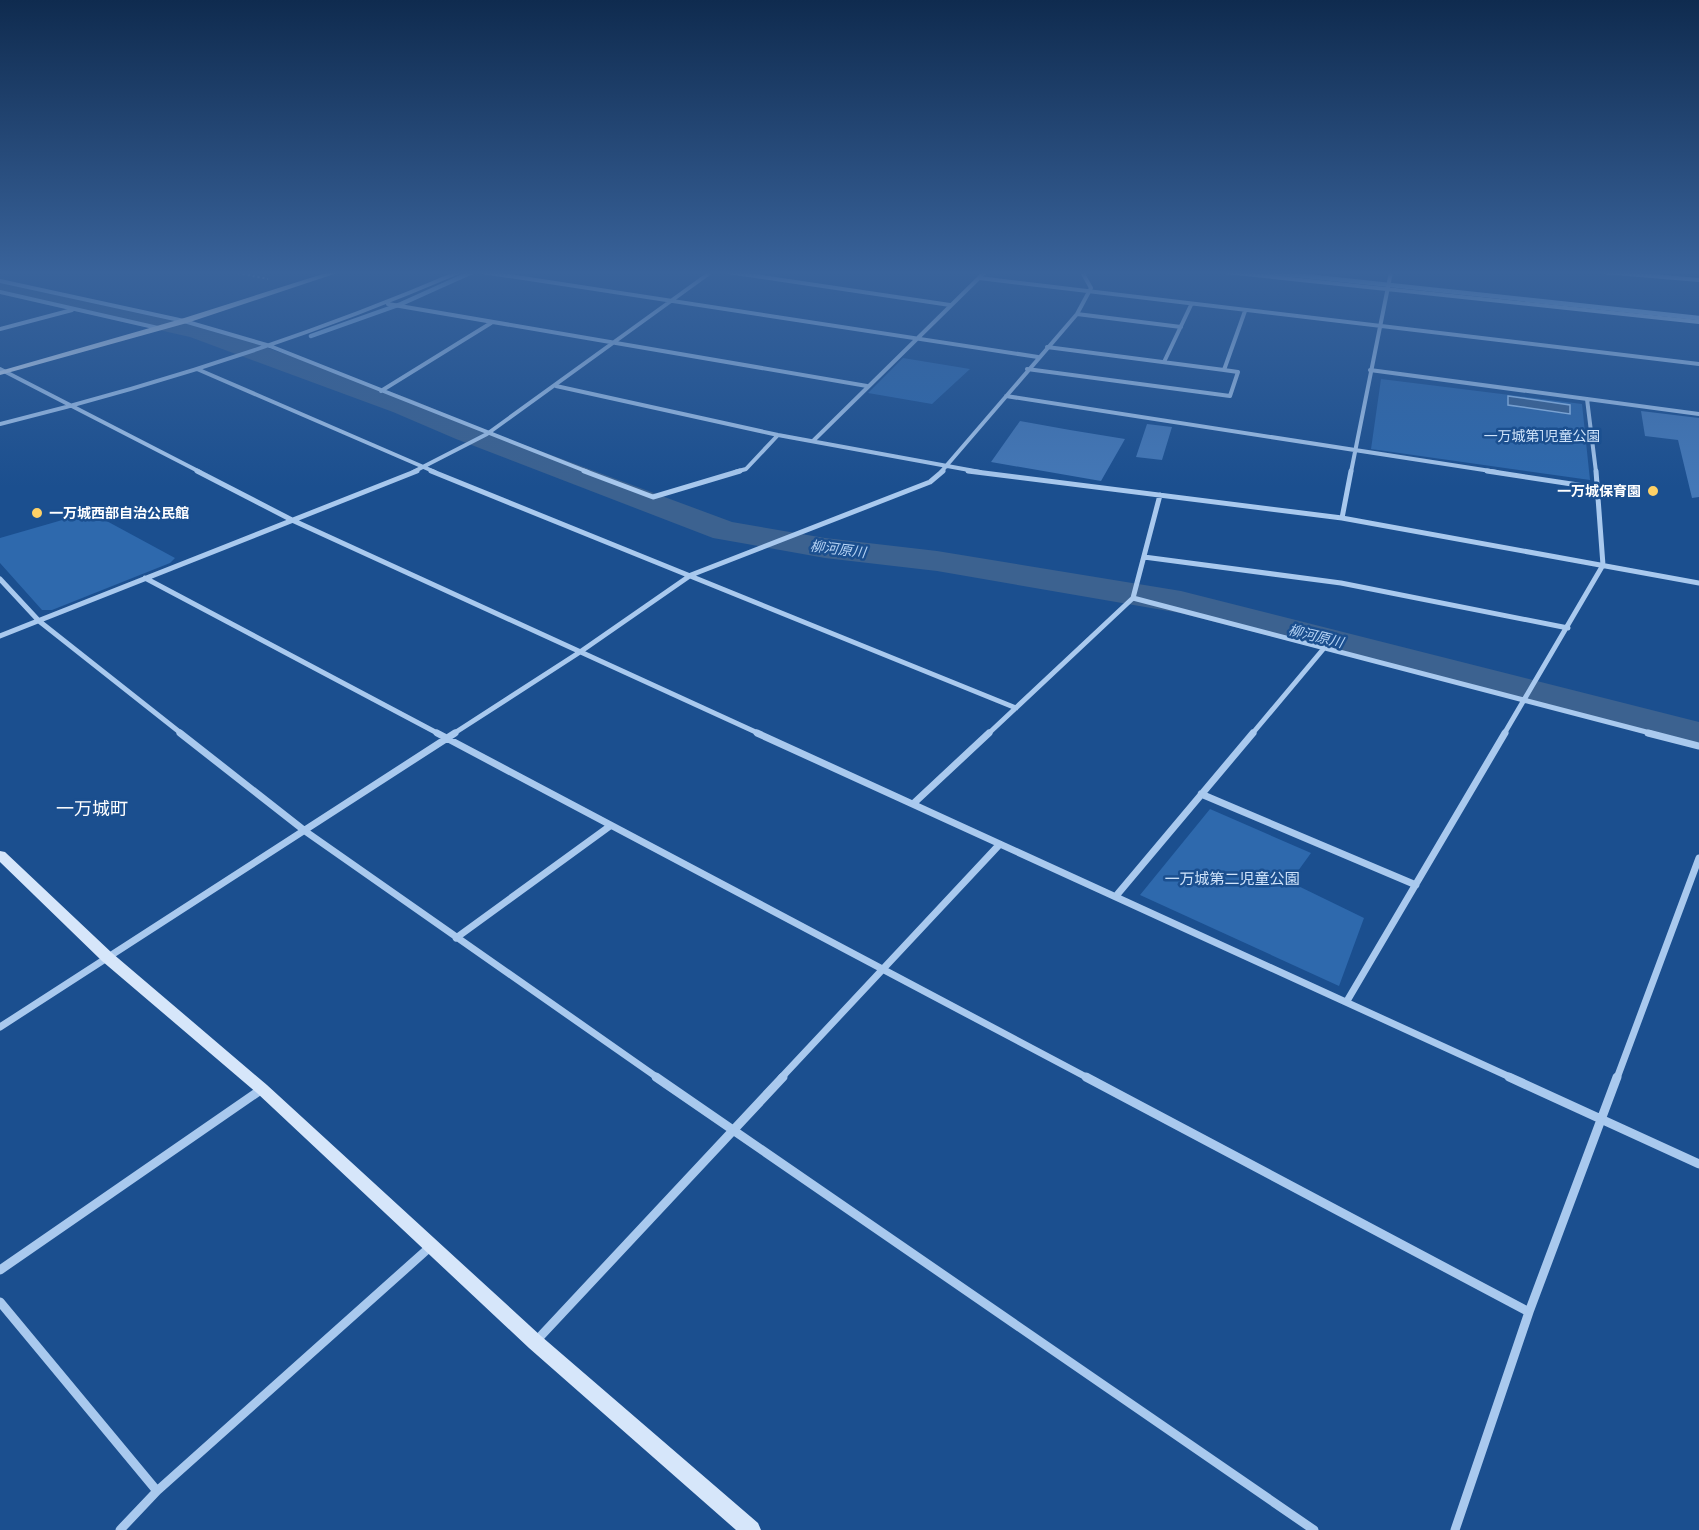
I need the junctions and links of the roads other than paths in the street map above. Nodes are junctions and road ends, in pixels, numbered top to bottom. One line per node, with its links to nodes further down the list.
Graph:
1 (103, 343): 23 (street)
2 (261, 343): 14 (street)
3 (277, 343): 14 (street)
4 (458, 343): 26 (street)
5 (614, 343): 24 (street)
6 (616, 343): 25 (street)
7 (911, 343): 25 (street)
8 (946, 343): 16 (street)
9 (1050, 343): 15 (street)
10 (1173, 343): 17 (street)
11 (1233, 343): 21 (street)
12 (1377, 343): 22 (street)
13 (1523, 343): 18 (street)
14 (270, 346): 19 (street); 26 (street)
15 (1047, 347): 16 (street); 17 (street)
16 (1038, 357): 20 (street)
17 (1164, 362): 21 (street)
18 (1699, 364)
19 (197, 369): 29 (street); 36 (street)
20 (1027, 369): 21 (street); 27 (street)
21 (1224, 370)
22 (1370, 370): 28 (street); 35 (street)
23 (2, 371): 29 (street)
24 (556, 386): 32 (street); 33 (street)
25 (867, 386): 34 (street)
26 (381, 391): 32 (street)
27 (1006, 396): 35 (street); 37 (street)
28 (1587, 399): 30 (street); 38 (street)
29 (71, 408): 31 (street); 41 (street)
30 (1699, 414)
31 (0, 424)
32 (487, 435): 33 (street); 36 (street)
33 (778, 435): 34 (street)
34 (813, 441): 37 (street)
35 (1356, 452): 38 (street); 40 (street)
36 (424, 468): 41 (street); 44 (street)
37 (946, 468): 39 (street); 44 (street)
38 (1598, 488): 43 (street)
39 (1160, 495): 40 (street); 42 (street)
40 (1342, 518): 43 (street)
41 (292, 520): 45 (street); 53 (street)
42 (1144, 557): 48 (street); 50 (street)
43 (1604, 565): 47 (street); 50 (street)
44 (691, 576): 53 (street); 55 (street)
45 (145, 578): 49 (street); 56 (street)
46 (0, 579): 49 (street)
47 (1699, 583)
48 (1133, 598): 52 (street); 55 (street)
49 (39, 621): 51 (street); 61 (street)
50 (1568, 628): 54 (street)
51 (0, 636)
52 (1325, 647): 54 (street); 58 (street)
53 (580, 652): 56 (street); 59 (street)
54 (1523, 700): 57 (street); 65 (street)
55 (1016, 708): 59 (street)
56 (445, 738): 60 (street); 61 (street)
57 (1699, 746)
58 (1201, 794): 65 (street); 66 (street)
59 (914, 803): 62 (street)
60 (610, 826): 67 (street); 69 (street)
61 (304, 831): 67 (street); 68 (street)
62 (999, 845): 66 (street); 69 (street)
63 (0, 855): 68 (street)
64 (1699, 858): 73 (street)
65 (1416, 885): 70 (street)
66 (1116, 896): 70 (street)
67 (456, 938): 74 (street)
68 (107, 957): 71 (street); 72 (street)
69 (884, 969): 74 (street); 79 (street)
70 (1347, 1001): 73 (street)
71 (0, 1027)
72 (262, 1089): 76 (street); 77 (street)
73 (1600, 1119): 75 (street); 79 (street)
74 (734, 1131): 80 (street); 84 (street)
75 (1699, 1164)
76 (430, 1247): 80 (street); 81 (street)
77 (0, 1270)
78 (0, 1302): 81 (street)
79 (1529, 1312): 85 (street)
80 (535, 1342): 83 (street)
81 (157, 1491): 82 (street)
82 (120, 1530)
83 (751, 1530)
84 (1314, 1530)
85 (1455, 1530)

